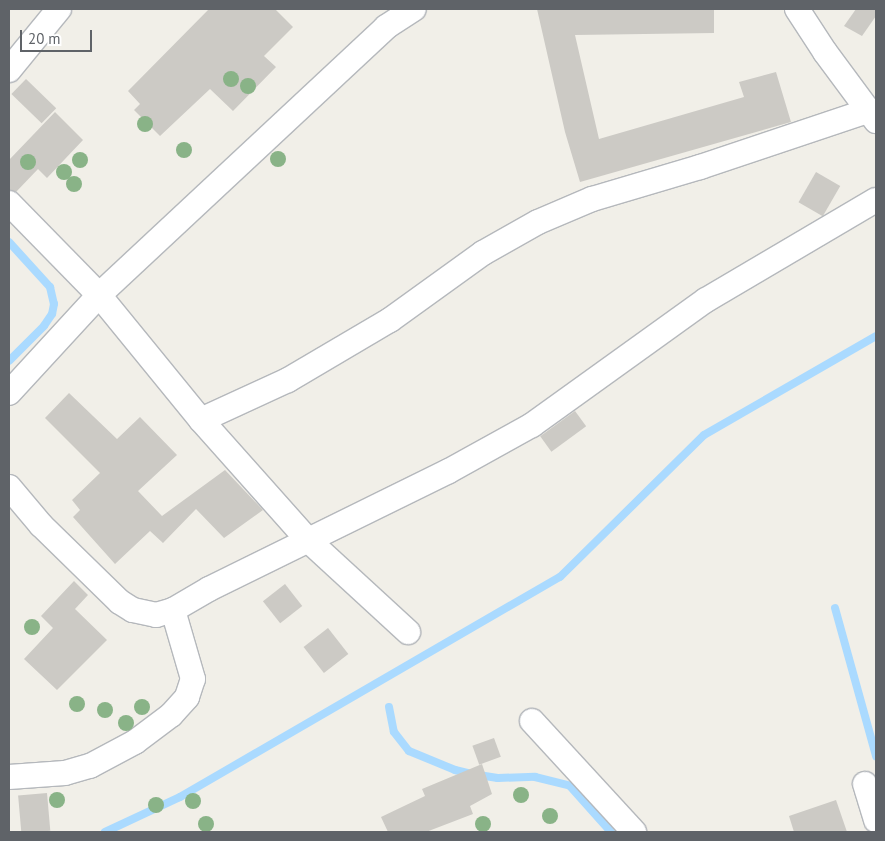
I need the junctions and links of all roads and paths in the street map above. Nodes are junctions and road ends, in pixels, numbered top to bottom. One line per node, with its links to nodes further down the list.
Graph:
1 (59, 9): 4 (street)
2 (414, 9): 8 (street)
3 (797, 9): 5 (street)
4 (9, 70)
5 (873, 116): 10 (street)
6 (876, 200): 12 (street)
7 (9, 203): 8 (street)
8 (99, 295): 9 (street); 10 (street)
9 (9, 393)
10 (201, 420): 12 (street)
11 (9, 487): 13 (street)
12 (308, 540): 13 (street); 14 (street)
13 (173, 610): 16 (street)
14 (408, 632)
15 (532, 721): 19 (street)
16 (9, 777)
17 (865, 784): 18 (street)
18 (876, 820)
19 (634, 832)

